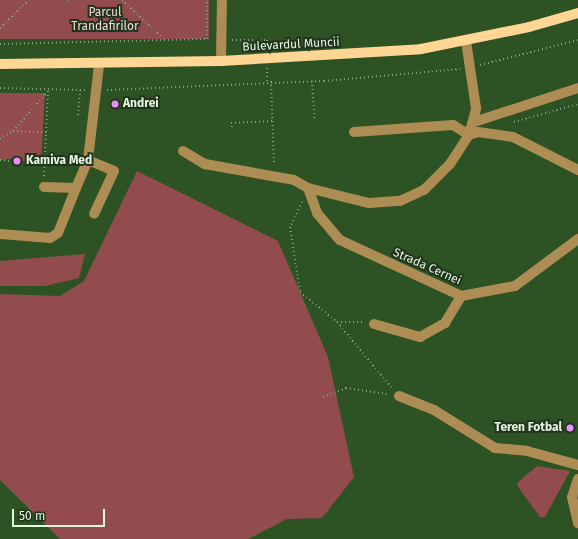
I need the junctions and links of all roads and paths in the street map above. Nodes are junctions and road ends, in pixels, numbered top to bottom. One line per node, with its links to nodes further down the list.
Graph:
1 (29, 0): 8 (path)
2 (68, 0): 3 (path)
3 (72, 0)
4 (122, 0): 9 (path)
5 (207, 0): 9 (path)
6 (222, 0): 13 (street)
7 (578, 13): 11 (main road, Bulevardul Muncii)
8 (0, 28)
9 (165, 40): 12 (path)
10 (578, 40): 16 (path)
11 (466, 41): 13 (main road, Bulevardul Muncii); 16 (street)
12 (0, 44)
13 (221, 61): 15 (main road, Bulevardul Muncii)
14 (0, 64): 15 (main road, Bulevardul Muncii)
15 (99, 64): 23 (street)
16 (472, 66): 18 (path); 28 (street)
17 (271, 81): 18 (path); 23 (path); 27 (path)
18 (312, 81): 26 (path)
19 (0, 88): 21 (path)
20 (578, 88): 28 (street)
21 (48, 90): 22 (path); 31 (path); 32 (path)
22 (80, 90): 23 (path); 25 (path)
23 (98, 91): 38 (street)
24 (578, 104): 29 (path)
25 (78, 115)
26 (315, 120)
27 (273, 121): 30 (path); 41 (path)
28 (474, 122): 34 (street)
29 (507, 124)
30 (232, 127)
31 (13, 131): 32 (path); 35 (path)
32 (47, 132): 42 (path)
33 (354, 132): 34 (street)
34 (469, 135): 40 (street); 44 (street)
35 (0, 139)
36 (183, 151): 41 (street)
37 (0, 160): 39 (path)
38 (88, 160): 43 (street); 45 (street)
39 (12, 161)
40 (578, 170)
41 (274, 176): 44 (street)
42 (44, 188): 43 (street)
43 (76, 188): 46 (street)
44 (308, 188): 48 (street, Strada Cernei); 49 (path)
45 (94, 214)
46 (0, 234)
47 (578, 239): 48 (street, Strada Cernei)
48 (462, 296): 50 (street)
49 (336, 322): 50 (path); 51 (path)
50 (374, 324)
51 (399, 396): 52 (path); 53 (street)
52 (323, 397)
53 (578, 465)
54 (578, 479): 55 (street)
55 (578, 523)

